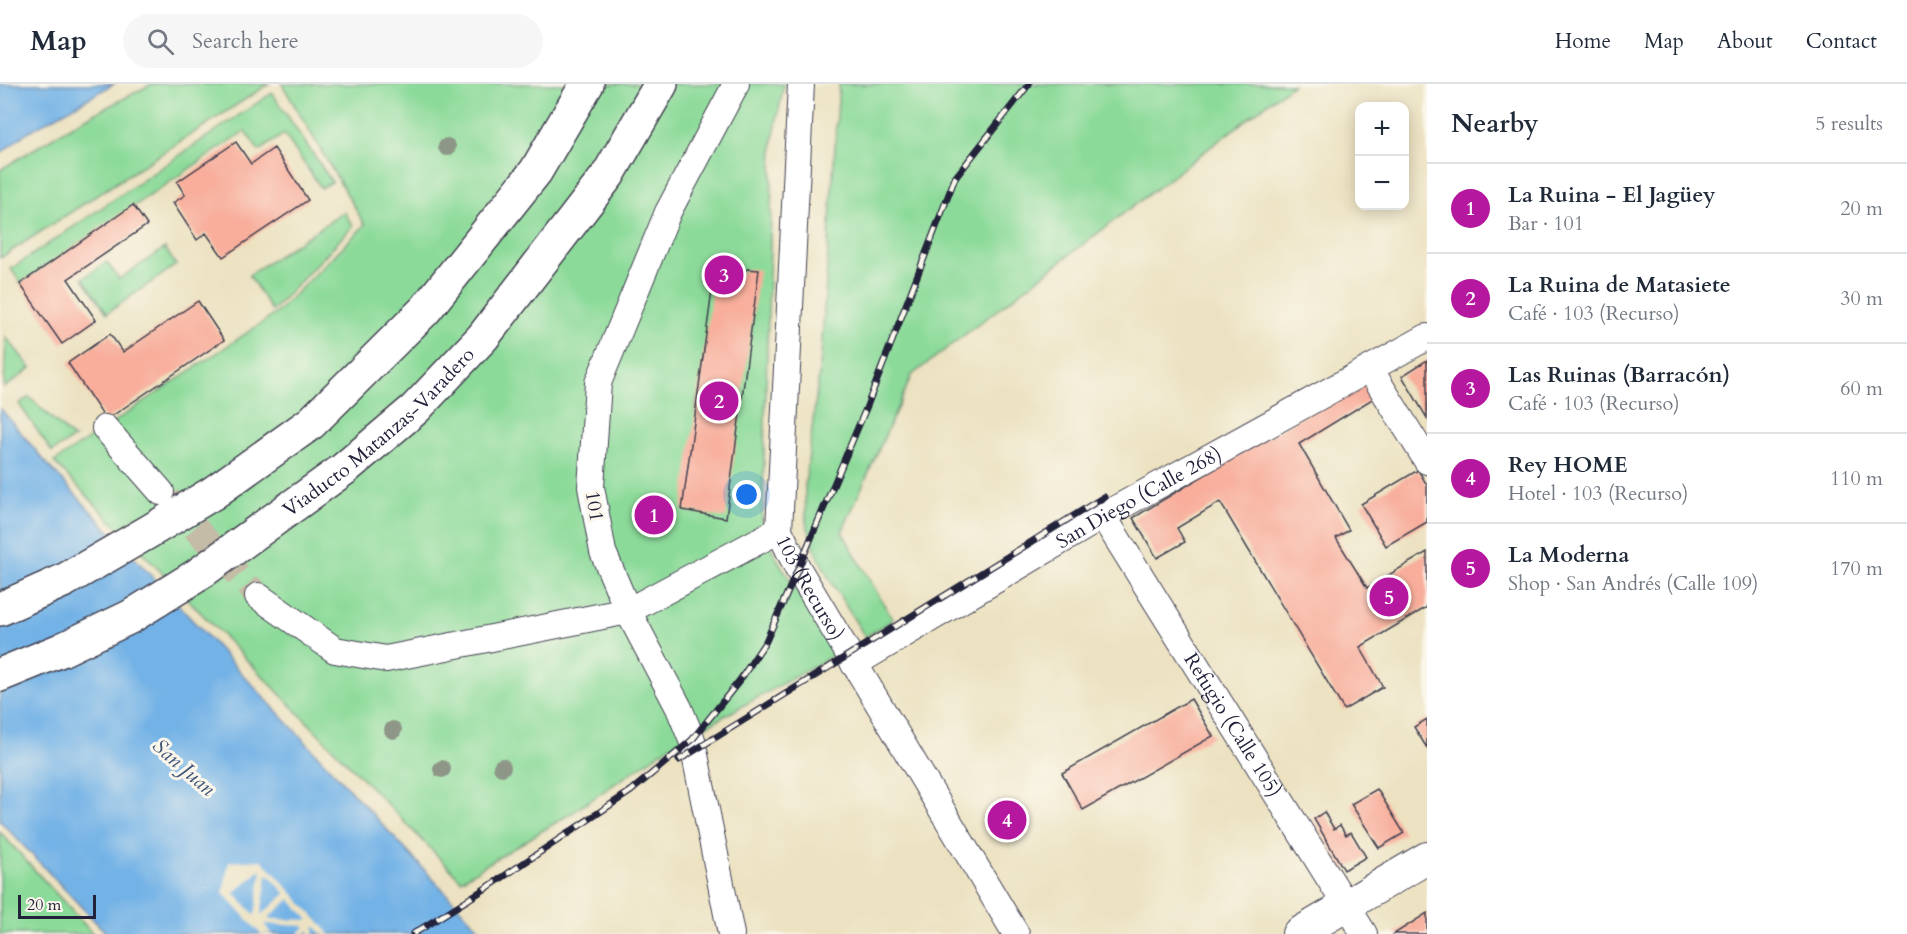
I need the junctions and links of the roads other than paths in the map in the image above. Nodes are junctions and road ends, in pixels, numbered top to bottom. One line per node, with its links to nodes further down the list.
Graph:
1 (587, 84): 13 (highway)
2 (661, 84): 16 (highway, Viaducto Matanzas-Varadero)
3 (736, 84): 14 (street, 101)
4 (801, 84): 11 (street, 103 (Recurso))
5 (1427, 337): 6 (street, San Diego (Calle 268))
6 (1370, 369): 8 (street); 10 (street, San Diego (Calle 268))
7 (105, 428): 9 (street)
8 (1427, 461)
9 (161, 492)
10 (1103, 516): 15 (street, San Diego (Calle 268)); 18 (street, Refugio (Calle 105))
11 (779, 530): 14 (street); 15 (street, 103 (Recurso))
12 (258, 596): 14 (street)
13 (0, 609)
14 (628, 611): 19 (street, 101)
15 (854, 664): 20 (street, 103 (Recurso))
16 (0, 675)
17 (1427, 858): 18 (main road)
18 (1346, 905): 21 (main road); 22 (street, Refugio (Calle 105))
19 (730, 934)
20 (1016, 934)
21 (1298, 934)
22 (1364, 934)

